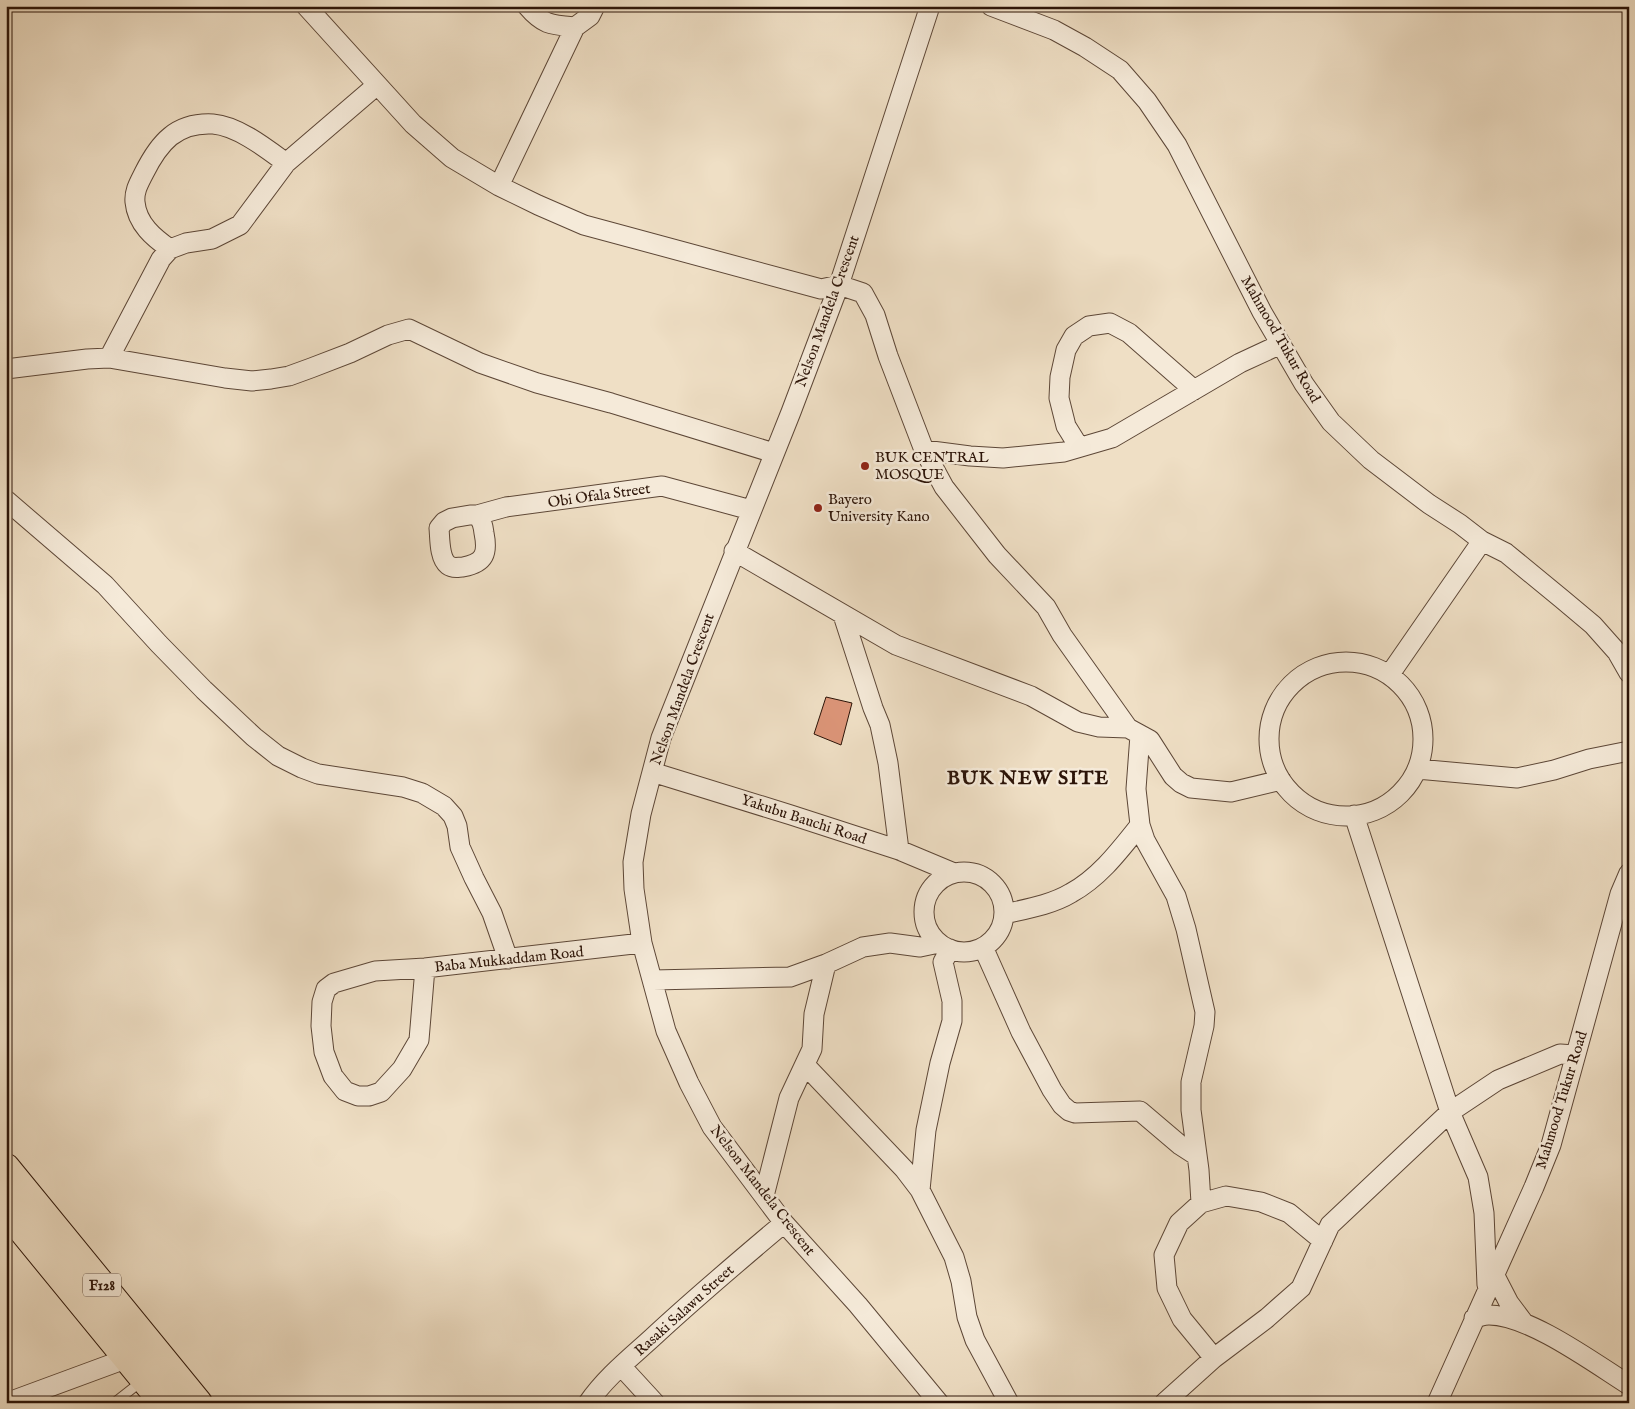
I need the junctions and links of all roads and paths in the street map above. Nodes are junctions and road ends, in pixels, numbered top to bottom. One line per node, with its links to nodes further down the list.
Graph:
1 (306, 6): 7 (street)
2 (527, 6): 6 (street)
3 (595, 6): 6 (street)
4 (930, 6): 11 (street, Nelson Mandela Crescent)
5 (991, 6): 12 (street, Mahmood Tukur Road)
6 (575, 27): 9 (street)
7 (377, 85): 8 (street); 9 (street)
8 (286, 164): 10 (street); 10 (street)
9 (499, 186): 11 (street)
10 (170, 249): 13 (street)
11 (839, 285): 17 (street); 18 (street, Nelson Mandela Crescent)
12 (1281, 344): 15 (street); 22 (street, Mahmood Tukur Road)
13 (109, 358): 14 (street); 18 (street)
14 (6, 370)
15 (1194, 390): 16 (street); 16 (street)
16 (1079, 447): 17 (street)
17 (924, 450): 27 (street)
18 (774, 453): 20 (street, Nelson Mandela Crescent)
19 (6, 500): 41 (street)
20 (751, 510): 21 (street, Obi Ofala Street); 23 (street, Nelson Mandela Crescent)
21 (477, 515)
22 (1482, 541): 25 (street); 26 (street, Mahmood Tukur Road)
23 (734, 551): 24 (street); 30 (street, Nelson Mandela Crescent)
24 (843, 615): 27 (street); 34 (street)
25 (1390, 674): 29 (street); 31 (street)
26 (1629, 674)
27 (1134, 731): 31 (street); 33 (street)
28 (1629, 751): 29 (street)
29 (1417, 769): 32 (street)
30 (652, 772): 34 (street, Yakubu Bauchi Road); 38 (street, Nelson Mandela Crescent)
31 (1281, 780): 32 (street)
32 (1354, 815): 47 (street)
33 (1140, 825): 37 (street); 48 (street)
34 (899, 850): 35 (street, Yakubu Bauchi Road)
35 (954, 873): 37 (street); 39 (street)
36 (1629, 873): 45 (street, Mahmood Tukur Road)
37 (1004, 914): 40 (street)
38 (642, 943): 41 (street, Baba Mukkaddam Road); 44 (street, Nelson Mandela Crescent)
39 (944, 946): 40 (street); 42 (street); 50 (street)
40 (983, 947): 48 (street)
41 (508, 959): 43 (street, Baba Mukkaddam Road)
42 (826, 964): 44 (street); 46 (street)
43 (425, 968): 43 (street, Baba Mukkaddam Road)
44 (652, 980): 51 (street, Nelson Mandela Crescent)
45 (1575, 1055): 47 (street); 56 (street, Mahmood Tukur Road)
46 (805, 1065): 50 (street); 51 (street)
47 (1450, 1112): 55 (street); 56 (street)
48 (1196, 1156): 52 (street)
49 (6, 1168): 66 (main road, F128)
50 (920, 1190): 70 (street)
51 (764, 1196): 54 (street, Nelson Mandela Crescent)
52 (1201, 1203): 55 (street); 59 (street)
53 (6, 1210): 61 (main road, F128)
54 (784, 1223): 60 (street, Rasaki Salawu Street); 69 (street, Nelson Mandela Crescent)
55 (1322, 1242): 59 (street)
56 (1491, 1281): 57 (street, Mahmood Tukur Road); 58 (street)
57 (1474, 1318): 58 (street); 72 (street, Mahmood Tukur Road)
58 (1524, 1322): 62 (street)
59 (1214, 1358): 71 (street)
60 (621, 1366): 67 (street, Rasaki Salawu Street); 68 (street)
61 (132, 1384): 63 (street); 64 (lane); 65 (main road, F128)
62 (1629, 1385)
63 (6, 1403)
64 (114, 1403)
65 (164, 1403)
66 (198, 1403)
67 (588, 1403)
68 (655, 1403)
69 (939, 1403)
70 (1009, 1403)
71 (1164, 1403)
72 (1437, 1403)

